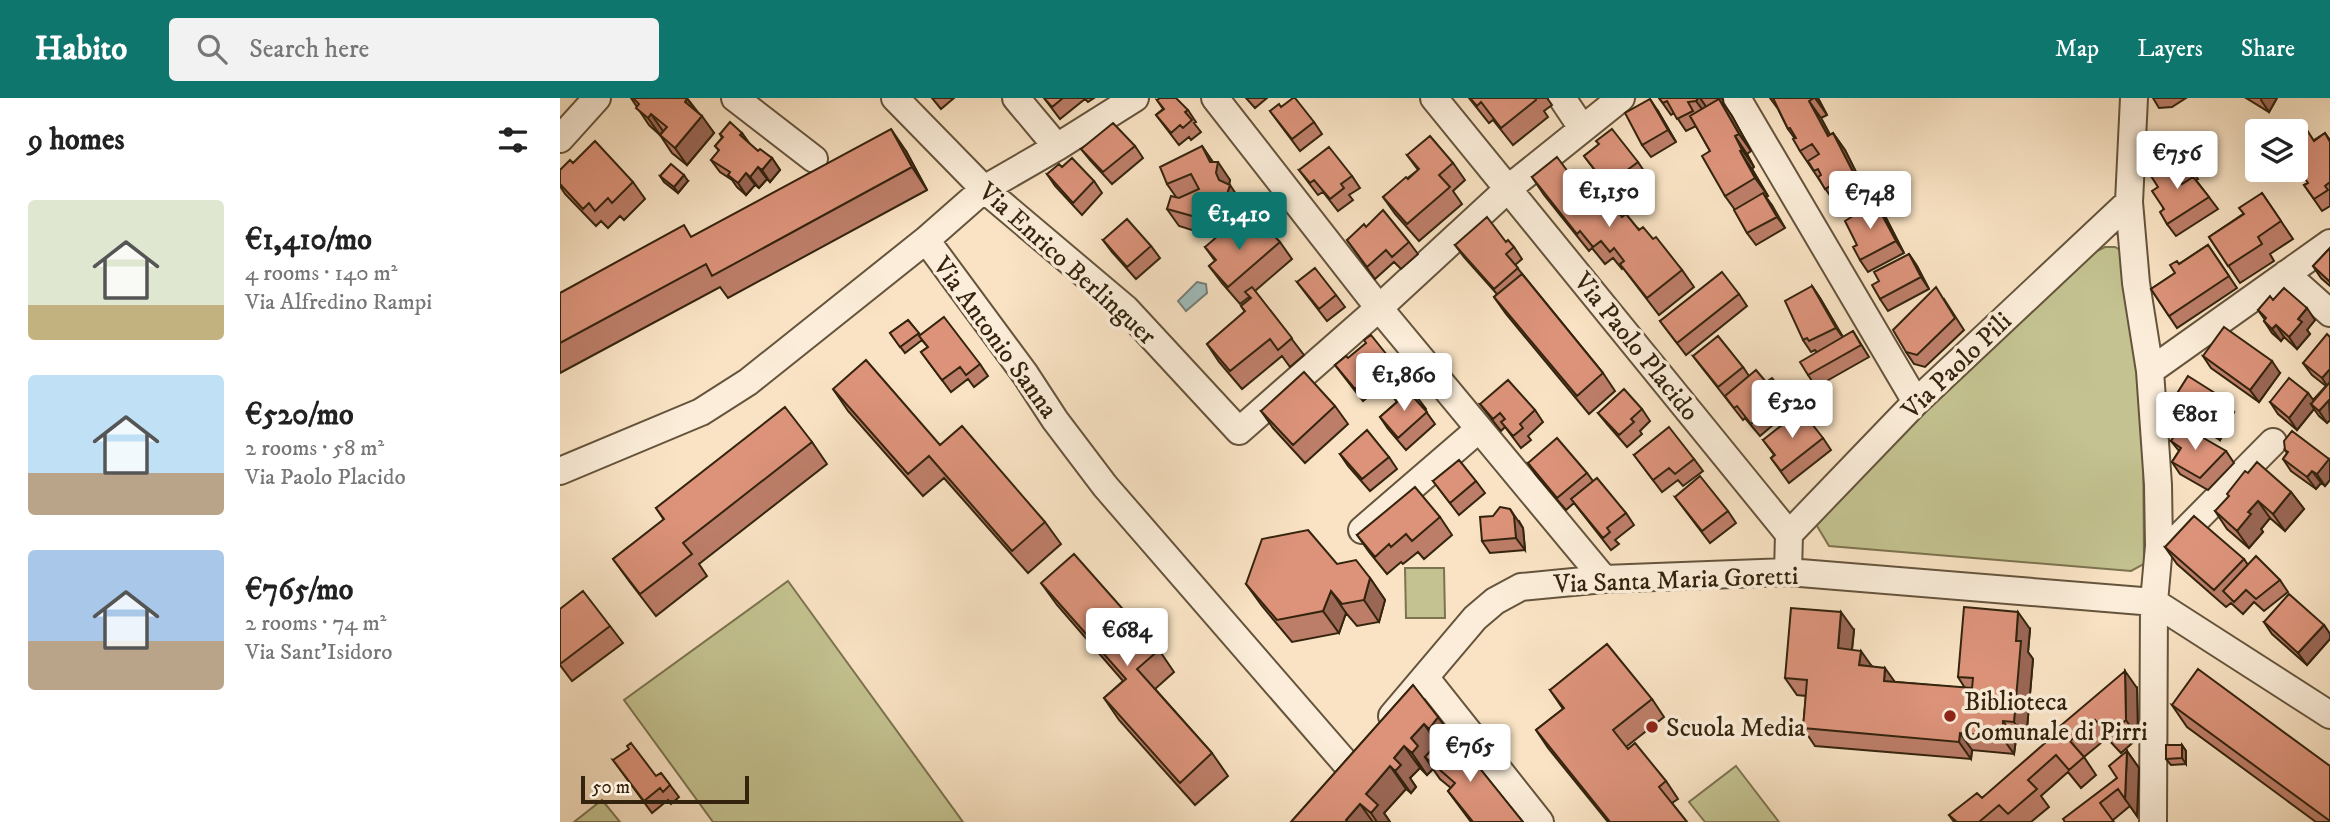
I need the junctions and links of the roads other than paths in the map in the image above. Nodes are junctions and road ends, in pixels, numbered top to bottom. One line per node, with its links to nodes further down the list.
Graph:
1 (597, 98): 13 (street)
2 (735, 98): 15 (street)
3 (895, 98): 17 (street, Via Enrico Berlinguer)
4 (1016, 98): 14 (street)
5 (1135, 98): 14 (street)
6 (1215, 98): 22 (street)
7 (1434, 98): 16 (street, Via Paolo Placido)
8 (1562, 98): 12 (street)
9 (1621, 98): 12 (street)
10 (1737, 98): 25 (street)
11 (2134, 98): 18 (street)
12 (1582, 128): 16 (street)
13 (560, 139)
14 (1057, 147): 17 (street)
15 (814, 159)
16 (1509, 188): 22 (street); 30 (street, Via Paolo Placido)
17 (984, 189): 19 (street); 22 (street, Via Enrico Berlinguer)
18 (2129, 202): 24 (street); 25 (street, Via Paolo Pili)
19 (926, 240): 28 (street, Via Antonio Sanna); 37 (street, Via Antonio Sanna)
20 (2330, 243): 21 (street)
21 (2286, 274): 23 (street); 24 (street)
22 (1379, 308): 26 (street)
23 (2330, 313)
24 (2150, 371): 31 (street)
25 (1916, 402): 30 (street, Via Paolo Pili)
26 (1479, 429): 29 (street); 33 (street)
27 (2273, 442): 31 (street)
28 (560, 471)
29 (1362, 530)
30 (1789, 534): 32 (street)
31 (2159, 546): 34 (street)
32 (1788, 572): 33 (street, Via Santa Maria Goretti); 34 (street, Via Santa Maria Goretti)
33 (1604, 579): 35 (street, Via Santa Maria Goretti)
34 (2154, 602): 36 (street); 39 (street)
35 (1425, 677): 37 (street, Via Santa Maria Goretti); 38 (street)
36 (2330, 715)
37 (1356, 758)
38 (1540, 822)
39 (2152, 822)

